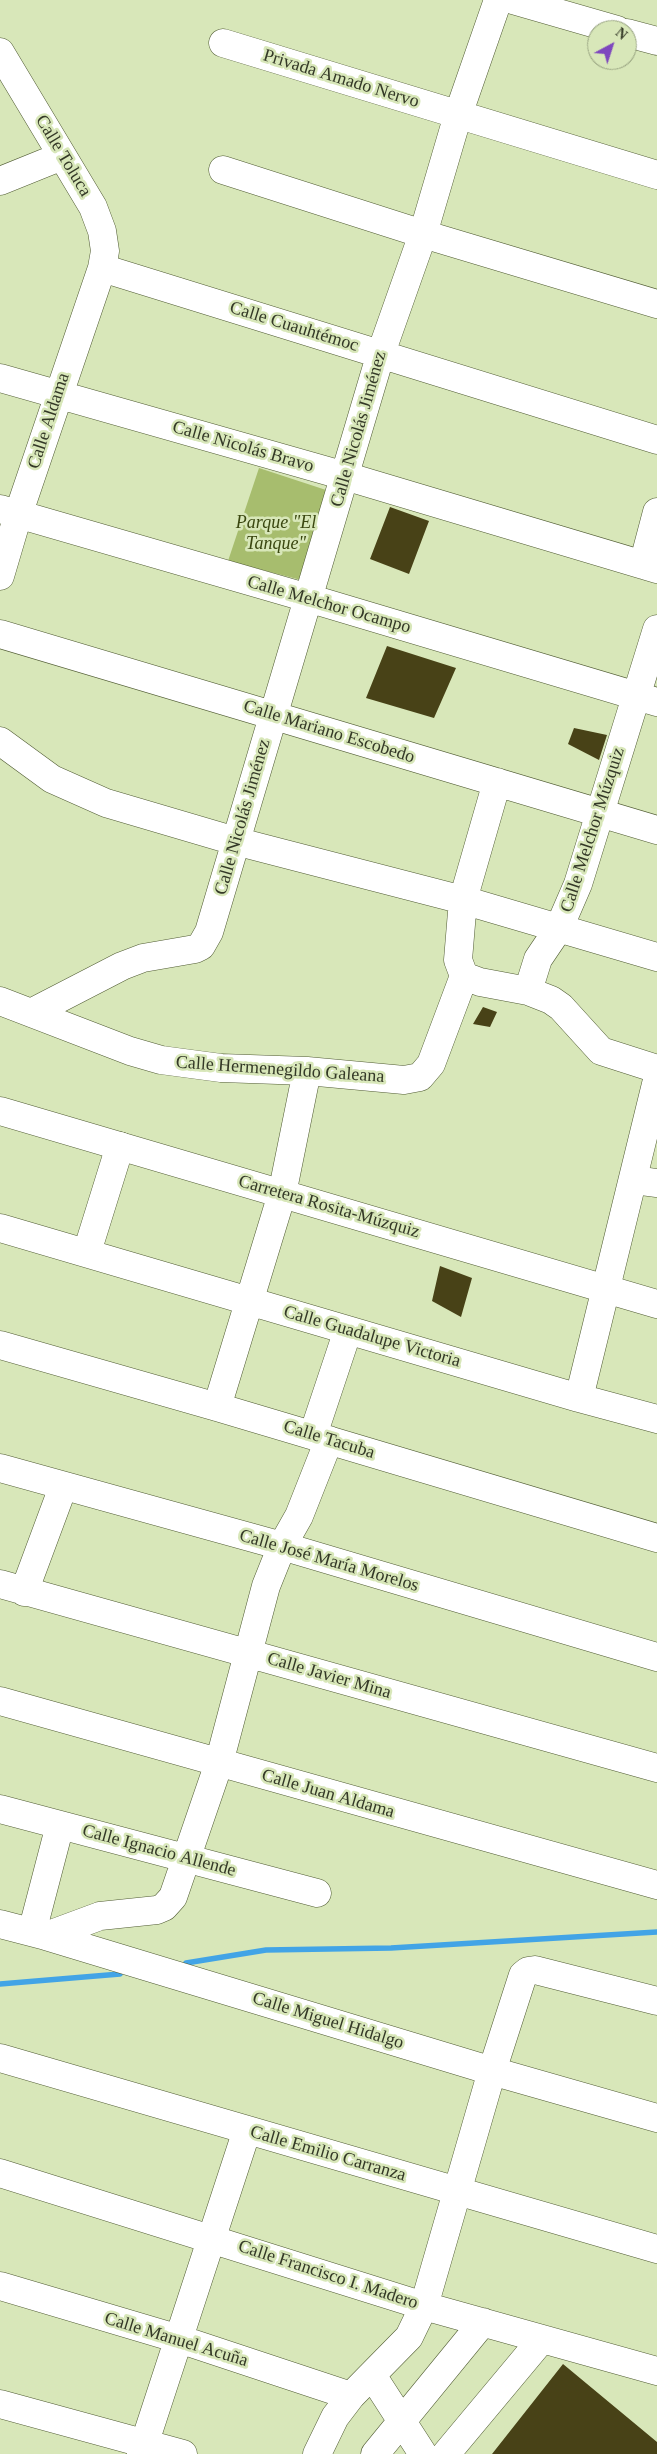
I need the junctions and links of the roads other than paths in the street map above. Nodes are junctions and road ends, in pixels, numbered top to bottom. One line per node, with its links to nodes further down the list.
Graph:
1 (498, 0): 8 (street, Calle Nicolás Jiménez)
2 (513, 0): 3 (street)
3 (587, 21)
4 (637, 36): 5 (street)
5 (657, 41)
6 (223, 43): 8 (street, Privada Amado Nervo)
7 (0, 52): 9 (street, Calle Toluca)
8 (458, 115): 11 (street, Privada Amado Nervo); 13 (street, Calle Nicolás Jiménez)
9 (62, 156): 12 (street); 14 (street, Calle Toluca)
10 (223, 170): 13 (street)
11 (657, 175)
12 (0, 181)
13 (423, 234): 15 (street); 16 (street, Calle Nicolás Jiménez)
14 (102, 268): 16 (street, Calle Cuauhtémoc); 18 (street, Calle Aldama)
15 (657, 304)
16 (381, 353): 19 (street, Calle Cuauhtémoc); 20 (street, Calle Nicolás Jiménez)
17 (0, 378): 18 (street, Calle Nicolás Bravo)
18 (58, 395): 20 (street, Calle Nicolás Bravo); 21 (street, Calle Aldama)
19 (657, 440)
20 (345, 476): 23 (street, Calle Nicolás Bravo); 25 (street, Calle Nicolás Jiménez)
21 (9, 512): 24 (street, Calle Aldama); 25 (street, Calle Melchor Ocampo)
22 (657, 512): 23 (street)
23 (650, 567)
24 (0, 576)
25 (308, 598): 28 (street, Calle Melchor Ocampo); 29 (street, Calle Nicolás Jiménez)
26 (657, 629): 28 (street, Calle Melchor Múzquiz)
27 (0, 634): 29 (street, Calle Mariano Escobedo)
28 (646, 699): 32 (street, Calle Melchor Múzquiz)
29 (274, 715): 31 (street, Calle Mariano Escobedo); 34 (street, Calle Nicolás Jiménez)
30 (0, 741): 34 (street)
31 (497, 782): 32 (street, Calle Mariano Escobedo); 35 (street)
32 (601, 812): 33 (street, Calle Mariano Escobedo); 36 (street, Calle Melchor Múzquiz)
33 (657, 830)
34 (235, 841): 35 (street); 41 (street, Calle Nicolás Jiménez)
35 (463, 900): 36 (street); 38 (street)
36 (559, 928): 37 (street); 39 (street, Calle Melchor Múzquiz)
37 (657, 957)
38 (464, 976): 39 (street); 43 (street, Calle Hermenegildo Galeana)
39 (528, 991): 42 (street)
40 (0, 1001): 41 (street, Calle Hermenegildo Galeana)
41 (31, 1013): 43 (street, Calle Hermenegildo Galeana)
42 (657, 1069)
43 (307, 1071): 48 (street)
44 (657, 1080): 47 (street)
45 (0, 1111): 46 (street, Carretera Rosita-Múzquiz)
46 (120, 1146): 48 (street, Carretera Rosita-Múzquiz); 50 (street)
47 (645, 1182): 51 (street)
48 (282, 1194): 51 (street, Carretera Rosita-Múzquiz); 52 (street)
49 (0, 1228): 50 (street, Calle Guadalupe Victoria)
50 (87, 1252): 52 (street, Calle Guadalupe Victoria)
51 (607, 1289): 53 (street, Carretera Rosita-Múzquiz); 56 (street)
52 (249, 1301): 54 (street, Calle Guadalupe Victoria); 57 (street)
53 (657, 1304)
54 (348, 1330): 56 (street, Calle Guadalupe Victoria); 59 (street)
55 (0, 1344): 57 (street, Calle Tacuba)
56 (579, 1398): 58 (street, Calle Guadalupe Victoria)
57 (217, 1406): 59 (street, Calle Tacuba)
58 (657, 1419)
59 (321, 1437): 62 (street, Calle Tacuba); 63 (street)
60 (0, 1468): 61 (street, Calle José María Morelos)
61 (62, 1487): 63 (street, Calle José María Morelos); 64 (street)
62 (657, 1538)
63 (282, 1546): 65 (street); 66 (street, Calle José María Morelos)
64 (12, 1588): 65 (street, Calle Javier Mina)
65 (248, 1653): 68 (street); 69 (street, Calle Javier Mina)
66 (657, 1657)
67 (0, 1701): 68 (street, Calle Juan Aldama)
68 (219, 1763): 72 (street); 73 (street, Calle Juan Aldama)
69 (657, 1768)
70 (0, 1809): 71 (street, Calle Ignacio Allende)
71 (60, 1825): 72 (street, Calle Ignacio Allende); 76 (street)
72 (186, 1858): 74 (street, Calle Ignacio Allende); 76 (street)
73 (657, 1885)
74 (317, 1893)
75 (0, 1924): 76 (street, Calle Miguel Hidalgo)
76 (38, 1934): 79 (street, Calle Miguel Hidalgo)
77 (657, 2001): 79 (street)
78 (0, 2058): 81 (street, Calle Emilio Carranza)
79 (492, 2071): 80 (street, Calle Miguel Hidalgo); 83 (street)
80 (657, 2118)
81 (246, 2130): 83 (street, Calle Emilio Carranza); 84 (street)
82 (0, 2173): 84 (street, Calle Francisco I. Madero)
83 (458, 2191): 85 (street, Calle Emilio Carranza); 87 (street)
84 (212, 2238): 87 (street, Calle Francisco I. Madero); 89 (street)
85 (657, 2249)
86 (0, 2286): 89 (street, Calle Manuel Acuña)
87 (424, 2306): 88 (street, Calle Francisco I. Madero); 92 (street)
88 (483, 2322): 90 (street, Calle Francisco I. Madero); 95 (street)
89 (179, 2339): 93 (street, Calle Manuel Acuña); 96 (street)
90 (542, 2339): 91 (street, Calle Francisco I. Madero); 101 (street)
91 (657, 2371)
92 (372, 2375): 93 (street); 95 (street)
93 (351, 2396): 98 (street)
94 (0, 2404): 96 (street)
95 (401, 2421): 99 (street); 100 (street)
96 (143, 2449): 97 (street)
97 (183, 2454)
98 (317, 2454)
99 (375, 2454)
100 (423, 2454)
101 (446, 2454)

